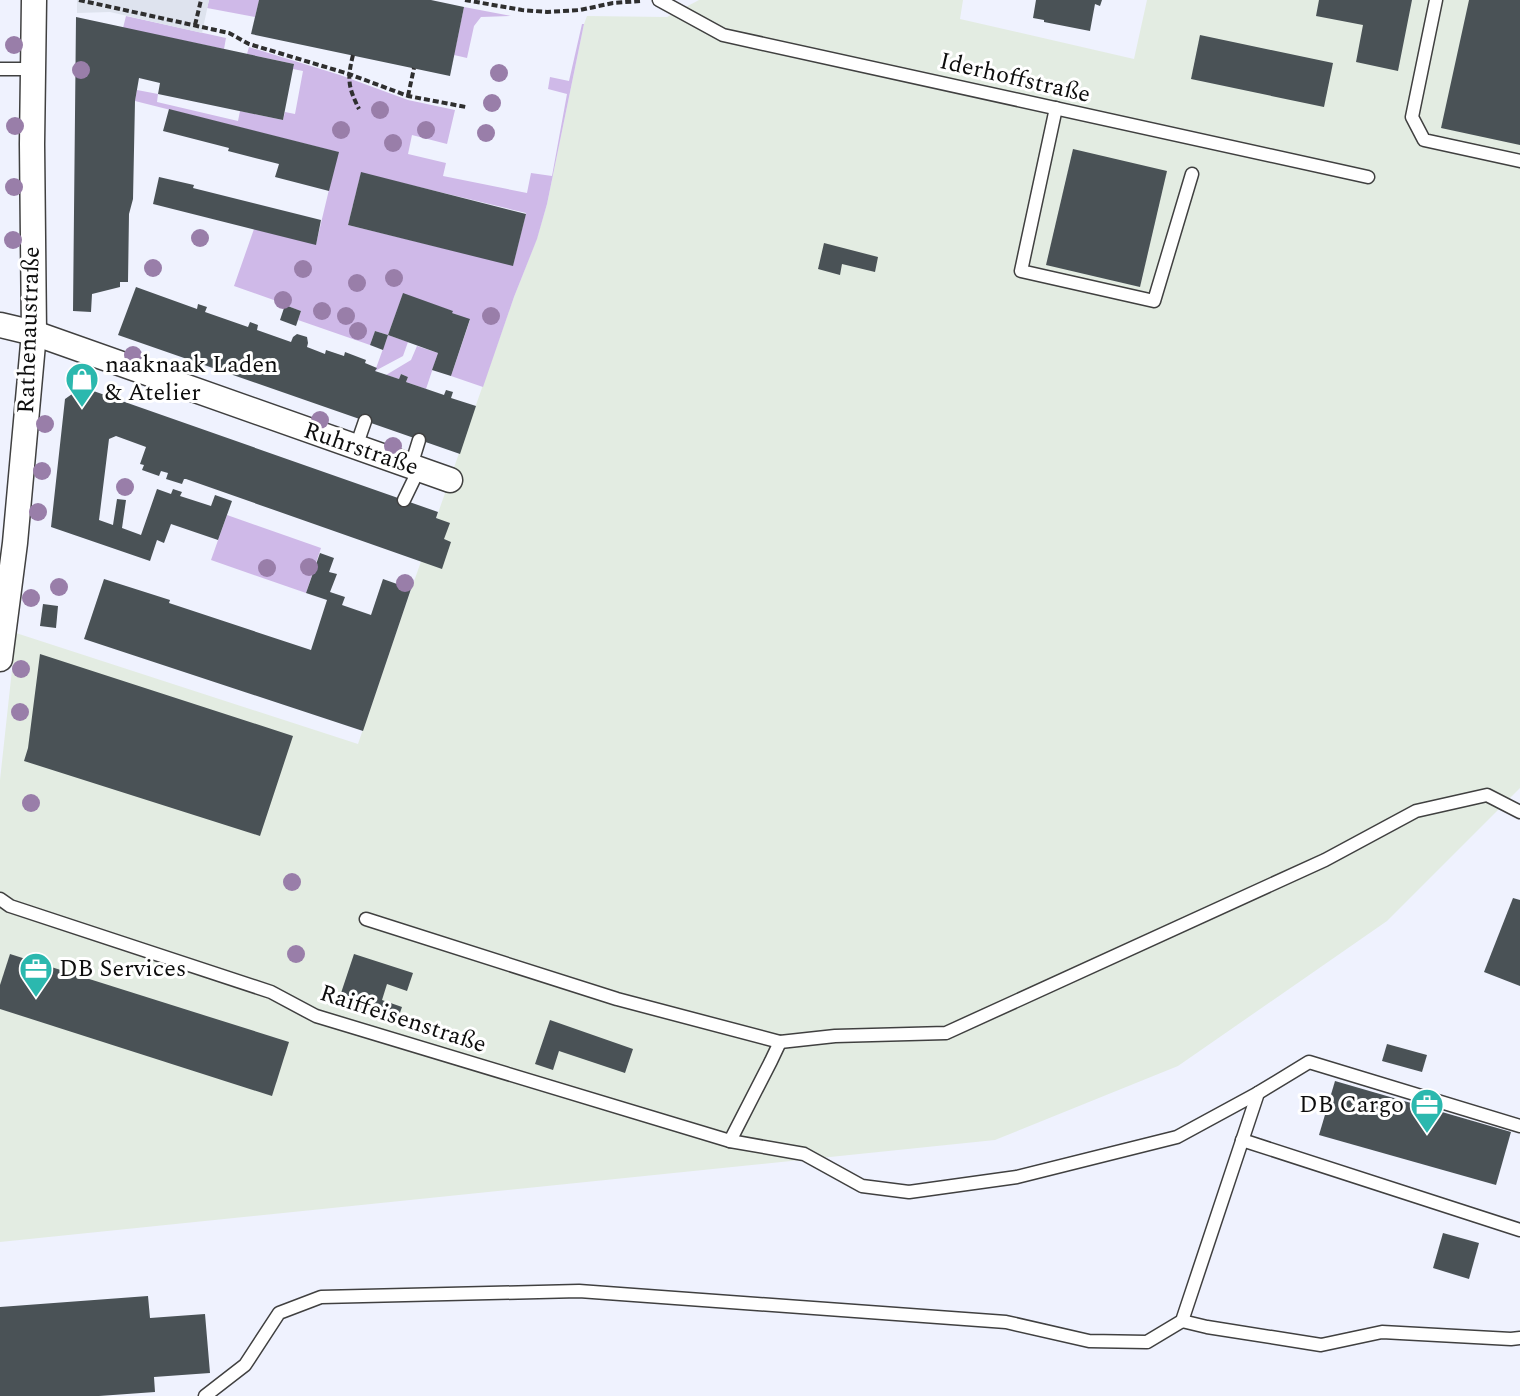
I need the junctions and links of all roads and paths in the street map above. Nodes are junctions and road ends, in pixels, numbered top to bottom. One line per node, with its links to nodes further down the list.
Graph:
1 (34, 0): 12 (street, Rathenaustraße)
2 (79, 0): 8 (path)
3 (201, 0): 8 (path)
4 (465, 0): 5 (path)
5 (647, 0)
6 (659, 0): 16 (lane, Iderhoffstraße)
7 (1436, 0): 18 (lane)
8 (195, 25): 13 (path)
9 (353, 55): 13 (path)
10 (414, 68): 14 (path)
11 (0, 69): 12 (lane)
12 (33, 69): 22 (street, Rathenaustraße)
13 (349, 74): 14 (path); 17 (path)
14 (408, 96): 15 (path)
15 (466, 107)
16 (1056, 108): 19 (lane); 20 (lane, Iderhoffstraße)
17 (359, 109)
18 (1520, 161)
19 (1192, 174)
20 (1368, 177)
21 (0, 325): 22 (street, Ruhrstraße)
22 (34, 333): 25 (street, Ruhrstraße); 29 (street, Rathenaustraße)
23 (365, 421): 25 (lane)
24 (419, 440): 26 (lane)
25 (356, 447): 26 (street, Ruhrstraße)
26 (415, 468): 27 (street, Ruhrstraße); 28 (lane)
27 (450, 480)
28 (404, 500)
29 (0, 659)
30 (1520, 812): 33 (lane)
31 (0, 899): 37 (lane, Raiffeisenstraße)
32 (366, 919): 33 (lane)
33 (780, 1042): 37 (lane)
34 (1258, 1093): 35 (lane, Raiffeisenstraße); 36 (lane); 37 (lane, Raiffeisenstraße)
35 (1520, 1126)
36 (1242, 1140): 38 (lane); 39 (lane)
37 (730, 1141)
38 (1520, 1230)
39 (1182, 1321): 40 (lane); 41 (lane)
40 (1520, 1338)
41 (205, 1396)

